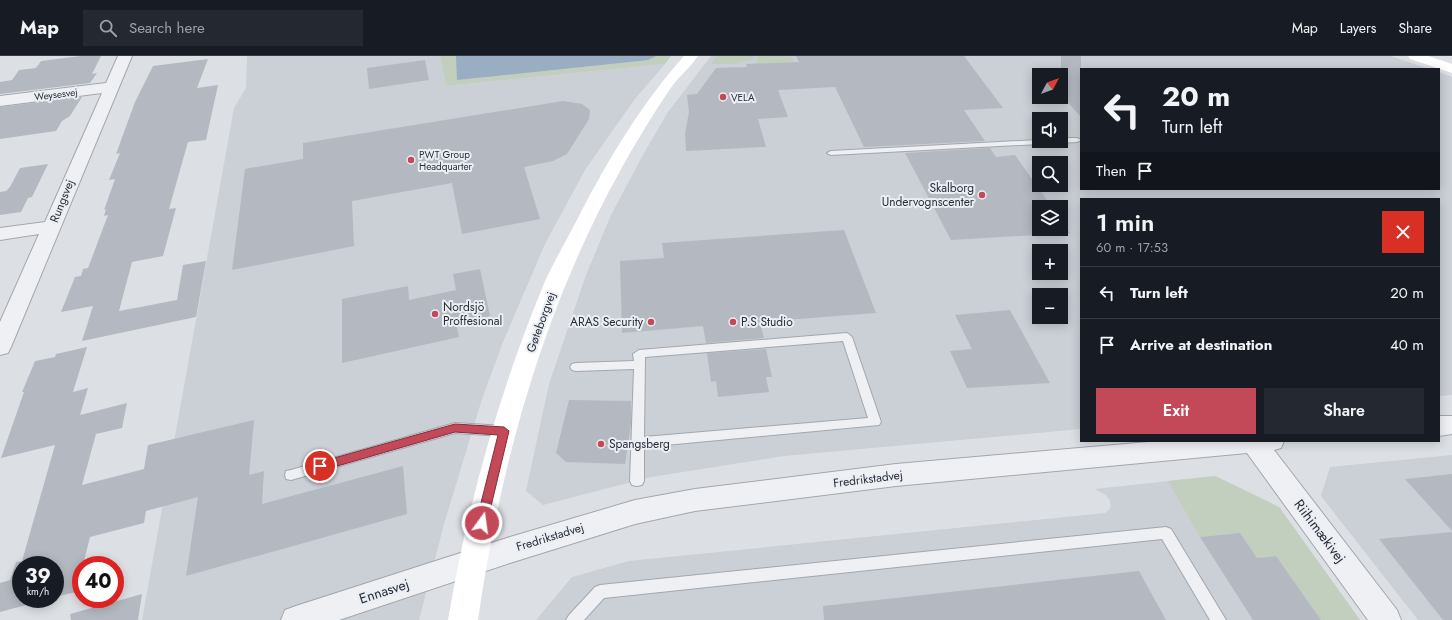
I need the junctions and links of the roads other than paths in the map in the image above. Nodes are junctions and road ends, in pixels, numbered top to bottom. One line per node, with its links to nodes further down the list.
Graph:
1 (125, 56): 7 (street, Rungsvej)
2 (691, 56): 18 (street, Gøteborgvej)
3 (1415, 56): 6 (street)
4 (1435, 56): 5 (street)
5 (1452, 62)
6 (1452, 69)
7 (111, 88): 8 (street, Weysesvej); 11 (street, Rungsvej)
8 (0, 101)
9 (1077, 140): 10 (lane)
10 (831, 153)
11 (52, 226): 12 (street); 13 (street, Rungsvej)
12 (0, 234)
13 (0, 347)
14 (640, 365): 15 (lane); 20 (lane); 20 (lane)
15 (576, 368)
16 (1452, 425): 17 (street)
17 (1440, 426)
18 (504, 431): 21 (lane); 23 (street, Gøteborgvej)
19 (1263, 442): 23 (street, Fredrikstadvej); 28 (street, Riihimækivej)
20 (638, 443): 22 (lane)
21 (290, 475)
22 (637, 481)
23 (472, 562): 24 (street, Ennasvej); 25 (street, Gøteborgvej)
24 (296, 620)
25 (463, 620)
26 (574, 620): 27 (lane)
27 (1218, 620)
28 (1386, 620)

